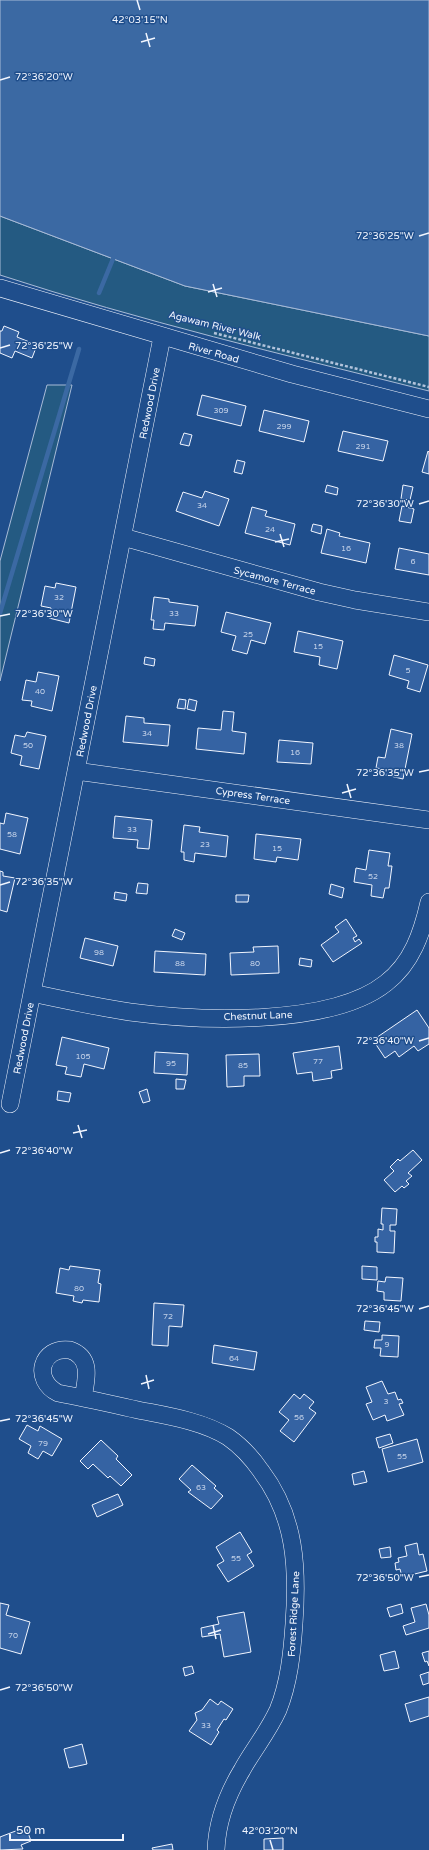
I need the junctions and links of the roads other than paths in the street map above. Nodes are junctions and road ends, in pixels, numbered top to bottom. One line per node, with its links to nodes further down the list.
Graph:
1 (0, 288): 2 (street, River Road)
2 (162, 337): 3 (street, River Road); 4 (street, Redwood Drive)
3 (429, 409)
4 (123, 537): 5 (street, Sycamore Terrace); 6 (street, Redwood Drive)
5 (429, 612)
6 (76, 771): 7 (street, Cypress Terrace); 9 (street, Redwood Drive)
7 (429, 820)
8 (429, 902): 9 (street, Chestnut Lane)
9 (32, 993): 10 (street, Redwood Drive)
10 (10, 1104)
11 (84, 1398): 12 (street, Forest Ridge Lane)
12 (216, 1850)

